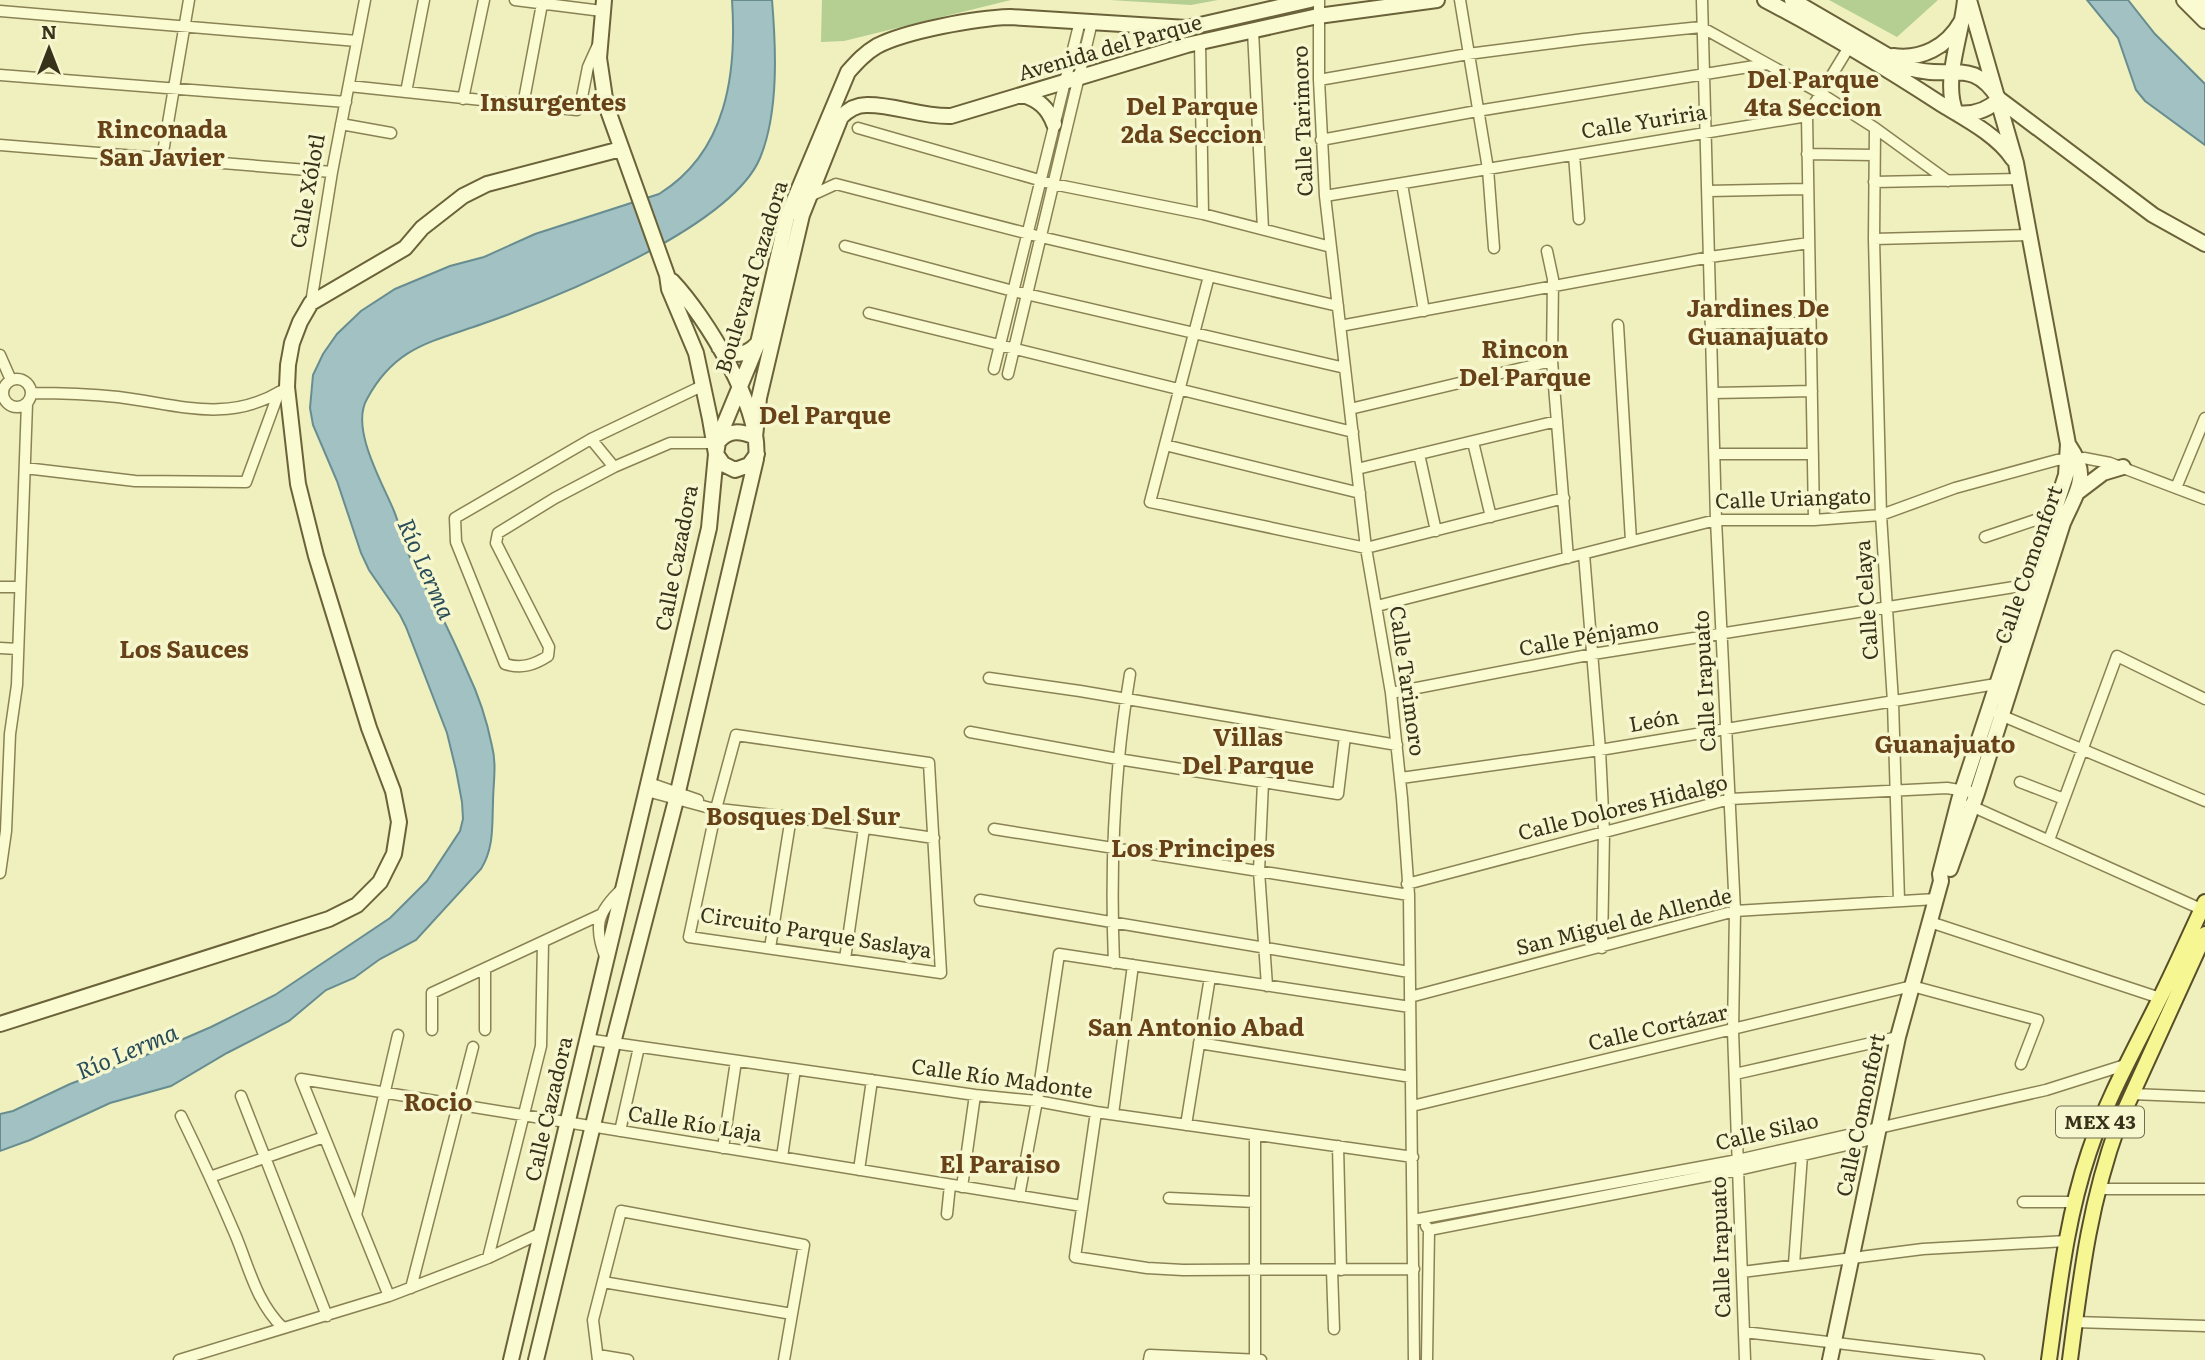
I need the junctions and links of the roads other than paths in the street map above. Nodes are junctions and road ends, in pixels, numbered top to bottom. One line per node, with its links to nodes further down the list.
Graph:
1 (189, 0): 24 (street)
2 (365, 0): 27 (street, Calle Xólotl)
3 (424, 0): 41 (street)
4 (484, 0): 44 (street)
5 (515, 0): 16 (street)
6 (1310, 0): 23 (street, Avenida del Parque)
7 (1319, 0): 20 (street, Calle Tarimoro)
8 (1437, 0): 20 (street, Avenida del Parque)
9 (1460, 0): 31 (street)
10 (1702, 0): 25 (street, Calle Irapuato)
11 (1765, 0): 30 (street)
12 (1792, 0): 32 (street)
13 (1967, 0): 21 (street); 45 (street)
14 (2184, 0): 22 (street)
15 (2199, 0): 17 (street)
16 (542, 4): 18 (street); 47 (street)
17 (2205, 5)
18 (603, 6): 28 (street, Calle Cazadora)
19 (0, 11): 24 (street)
20 (1318, 16): 26 (street, Avenida del Parque); 38 (street, Calle Tarimoro)
21 (1963, 18): 32 (street); 34 (street)
22 (2205, 20)
23 (1086, 22): 37 (street); 37 (street); 50 (street, Avenida del Parque)
24 (185, 27): 27 (street); 40 (street)
25 (1701, 27): 31 (street); 33 (street); 35 (street, Calle Irapuato)
26 (1253, 31): 29 (street, Avenida del Parque); 81 (street)
27 (357, 41): 39 (street, Calle Xólotl)
28 (600, 41): 47 (street); 60 (street, Calle Cazadora)
29 (1200, 43): 37 (street, Avenida del Parque); 79 (street)
30 (1849, 47): 42 (street); 49 (street)
31 (1468, 54): 38 (street); 48 (street)
32 (1888, 56): 34 (street)
33 (1767, 64): 35 (street); 42 (street)
34 (1952, 73): 45 (street); 49 (street)
35 (1705, 74): 48 (street); 57 (street, Calle Irapuato)
36 (0, 75): 40 (street)
37 (1072, 80): 43 (street, Avenida del Parque); 53 (street); 72 (street)
38 (1319, 80): 58 (street, Calle Tarimoro)
39 (349, 86): 41 (street); 46 (street, Calle Xólotl)
40 (174, 88): 46 (street); 64 (street)
41 (406, 92): 44 (street)
42 (1820, 93): 51 (street); 55 (street)
43 (1023, 95): 50 (street, Avenida del Parque); 53 (street)
44 (463, 99): 47 (street)
45 (1999, 99): 49 (street); 65 (street); 87 (street)
46 (346, 102): 52 (street, Calle Xólotl)
47 (523, 105)
48 (1477, 111): 58 (street); 66 (street)
49 (1956, 113): 65 (street)
50 (836, 115): 76 (street, Boulevard Cazadora); 78 (street, Boulevard Cazadora)
51 (1807, 116): 57 (street, Calle Yuriria); 61 (street)
52 (341, 124): 56 (street); 67 (street, Calle Xólotl)
53 (1054, 124): 69 (street)
54 (858, 128): 69 (street)
55 (1875, 128): 63 (street, Calle Celaya); 70 (street)
56 (391, 133)
57 (1706, 133): 62 (street, Calle Yuriria); 75 (street, Calle Irapuato)
58 (1321, 139): 77 (street, Calle Tarimoro)
59 (0, 145): 64 (street)
60 (621, 149): 93 (street, Calle Cazadora); 98 (street)
61 (1807, 154): 63 (street); 74 (street)
62 (1574, 155): 66 (street, Calle Yuriria); 80 (street)
63 (1874, 155): 71 (street, Calle Celaya)
64 (162, 158): 67 (street)
65 (2016, 163): 68 (street)
66 (1488, 169): 73 (street, Calle Yuriria); 90 (street)
67 (332, 172): 98 (street, Calle Xólotl)
68 (2019, 179): 70 (street); 83 (street)
69 (1040, 180): 72 (street); 82 (street)
70 (1948, 181): 71 (street)
71 (1874, 182): 85 (street, Calle Celaya)
72 (1053, 184): 79 (street); 84 (street)
73 (1402, 184): 77 (street, Calle Yuriria); 100 (street)
74 (1808, 189): 75 (street); 86 (street)
75 (1708, 191): 92 (street, Calle Irapuato)
76 (809, 197): 78 (street); 82 (street); 129 (street, Boulevard Cazadora)
77 (1325, 197): 89 (street, Calle Tarimoro)
78 (793, 204): 107 (street, Boulevard Cazadora)
79 (1203, 214): 81 (street)
80 (1579, 219)
81 (1263, 229): 89 (street)
82 (1027, 233): 84 (street); 96 (street)
83 (2029, 235): 85 (street); 138 (street)
84 (1041, 237): 94 (street); 97 (street)
85 (1874, 239): 149 (street, Calle Celaya)
86 (1809, 243): 92 (street); 103 (street)
87 (2205, 244)
88 (845, 246): 96 (street)
89 (1331, 247): 99 (street, Calle Tarimoro)
90 (1494, 248)
91 (1547, 251): 95 (street)
92 (1710, 257): 95 (street); 102 (street, Calle Irapuato)
93 (664, 269): 109 (street); 117 (street, Calle Cazadora)
94 (1209, 276): 99 (street); 106 (street)
95 (1553, 286): 100 (street); 112 (street)
96 (1013, 291): 97 (street); 108 (street)
97 (1027, 295): 106 (street); 110 (street)
98 (311, 303): 119 (street, Calle Xólotl)
99 (1338, 306): 104 (street, Calle Tarimoro)
100 (1424, 311): 104 (street)
101 (870, 313): 108 (street)
102 (1712, 323): 103 (street); 123 (street, Calle Irapuato)
103 (1810, 323): 121 (street)
104 (1340, 326): 113 (street, Calle Tarimoro)
105 (1618, 326): 155 (street)
106 (1194, 332): 113 (street); 120 (street)
107 (758, 343): 109 (street); 118 (street, Boulevard Cazadora)
108 (1000, 345): 110 (street); 114 (street)
109 (719, 347): 118 (street)
110 (1014, 349): 115 (street); 120 (street)
111 (0, 355): 116 (street)
112 (1552, 361): 125 (street); 127 (street)
113 (1345, 368): 125 (street, Calle Tarimoro)
114 (994, 369)
115 (1008, 374)
116 (5, 385): 122 (street); 124 (street)
117 (704, 385): 130 (street); 133 (street, Calle Cazadora)
118 (740, 388): 129 (street); 133 (street, Boulevard Cazadora)
119 (283, 389): 122 (street); 141 (street); 229 (street, Calle Xólotl)
120 (1179, 389): 128 (street); 132 (street)
121 (1812, 391): 123 (street); 137 (street)
122 (32, 393): 124 (street)
123 (1713, 393): 136 (street, Calle Irapuato)
124 (27, 403): 141 (street)
125 (1350, 409): 128 (street, Calle Tarimoro)
126 (2205, 418): 143 (street)
127 (1557, 421): 131 (street); 146 (street)
128 (1353, 432): 142 (street, Calle Tarimoro)
129 (755, 437): 133 (street); 134 (street)
130 (591, 439): 139 (street); 139 (street)
131 (1473, 442): 135 (street); 150 (street)
132 (1165, 444): 145 (street); 156 (street)
133 (716, 446): 134 (street); 139 (street); 186 (street, Calle Cazadora)
134 (757, 453): 188 (street)
135 (1419, 454): 142 (street); 153 (street)
136 (1715, 454): 137 (street); 151 (street, Calle Irapuato)
137 (1813, 454): 152 (street)
138 (2072, 459): 140 (street, Calle Uriangato); 144 (street, Calle Comonfort); 148 (street, Calle Comonfort); 149 (street, Calle Uriangato)
139 (614, 467)
140 (2123, 467): 143 (street, Calle Uriangato); 144 (street)
141 (25, 468): 161 (street)
142 (1357, 469): 145 (street, Calle Tarimoro)
143 (2176, 488): 147 (street, Calle Uriangato)
144 (2078, 492): 159 (street, Calle Comonfort)
145 (1360, 493): 156 (street, Calle Tarimoro)
146 (1564, 498): 150 (street); 158 (street)
147 (2205, 499)
148 (2053, 514): 154 (street); 159 (street, Calle Comonfort)
149 (1881, 515): 152 (street, Calle Uriangato); 163 (street, Calle Celaya)
150 (1490, 517): 153 (street)
151 (1716, 520): 152 (street, Calle Uriangato); 155 (street, Calle Uriangato); 164 (street, Calle Irapuato)
152 (1814, 520)
153 (1436, 531): 156 (street)
154 (1985, 537)
155 (1631, 541): 157 (street, Calle Uriangato)
156 (1366, 548): 162 (street, Calle Tarimoro)
157 (1584, 554): 158 (street, Calle Uriangato); 167 (street)
158 (1568, 558): 162 (street, Calle Uriangato)
159 (2036, 584): 163 (street, Calle Pénjamo); 170 (street, Calle Comonfort); 175 (street, Calle Comonfort)
160 (0, 587): 161 (street)
161 (20, 587): 166 (street)
162 (1377, 606): 171 (street, Calle Tarimoro)
163 (1886, 608): 164 (street, Calle Pénjamo); 174 (street, Calle Celaya)
164 (1721, 634): 167 (street, Calle Pénjamo); 176 (street, Calle Irapuato)
165 (0, 648): 166 (street)
166 (18, 649): 202 (street)
167 (1592, 654): 171 (street, Calle Pénjamo); 181 (street)
168 (1130, 674): 172 (street)
169 (989, 678): 172 (street)
170 (1996, 684): 174 (street, León); 175 (street, Calle Comonfort)
171 (1391, 693): 179 (street, Calle Tarimoro)
172 (1126, 699): 178 (street); 182 (street)
173 (2205, 699): 180 (street)
174 (1893, 702): 176 (street, León); 187 (street, Calle Celaya)
175 (1994, 713): 180 (street); 189 (street, Calle Comonfort)
176 (1726, 729): 181 (street, León); 190 (street, Calle Irapuato)
177 (970, 732): 182 (street)
178 (1345, 736): 179 (street); 184 (street)
179 (1398, 745): 183 (street, Calle Tarimoro)
180 (2082, 748): 191 (street); 192 (street)
181 (1600, 750): 183 (street, León); 197 (street)
182 (1118, 759): 184 (street); 200 (street)
183 (1401, 778): 204 (street, Calle Tarimoro)
184 (1262, 782): 201 (street)
185 (2020, 782): 191 (street)
186 (648, 787): 188 (street); 203 (street, Calle Cazadora)
187 (1896, 791): 189 (street, Calle Dolores Hidalgo); 190 (street, Calle Dolores Hidalgo); 207 (street, Calle Celaya)
188 (677, 797): 193 (street); 236 (street)
189 (1968, 797): 199 (street, Calle Dolores Hidalgo); 205 (street, Calle Comonfort)
190 (1730, 799): 197 (street, Calle Dolores Hidalgo); 209 (street, Calle Irapuato)
191 (2064, 799): 199 (street)
192 (2205, 802)
193 (720, 807): 194 (street); 198 (street, Circuito Parque Saslaya); 216 (street, Circuito Parque Saslaya)
194 (791, 817): 195 (street); 216 (street)
195 (864, 828): 198 (street); 219 (street)
196 (994, 829): 200 (street, Calle Dolores Hidalgo)
197 (1604, 832): 204 (street, Calle Dolores Hidalgo); 217 (street)
198 (934, 838): 219 (street, Circuito Parque Saslaya)
199 (2049, 840): 208 (street, Calle Dolores Hidalgo)
200 (1112, 847): 201 (street, Calle Dolores Hidalgo); 211 (street)
201 (1259, 871): 204 (street, Calle Dolores Hidalgo); 215 (street)
202 (0, 873)
203 (624, 887): 210 (street); 218 (street, Calle Cazadora)
204 (1408, 890): 223 (street, Calle Tarimoro)
205 (1936, 899): 207 (street, San Miguel de Allende); 212 (street, Calle Comonfort)
206 (980, 900): 211 (street)
207 (1899, 901): 209 (street, San Miguel de Allende)
208 (2203, 906): 227 (main road, MEX 43)
209 (1735, 911): 217 (street, San Miguel de Allende); 232 (street, Calle Irapuato)
210 (600, 915): 214 (street); 218 (street)
211 (1112, 922): 215 (street); 220 (street)
212 (1930, 922): 226 (street, Calle Comonfort); 227 (street)
213 (2205, 934): 248 (main road, MEX 43)
214 (543, 942): 222 (street); 257 (street)
215 (1262, 947): 223 (street); 225 (street)
216 (770, 948): 219 (street, Circuito Parque Saslaya)
217 (1602, 948): 228 (street, San Miguel de Allende)
218 (606, 959): 235 (street, Calle Cazadora)
219 (845, 959)
220 (1114, 962): 221 (street); 252 (street)
221 (1133, 965): 224 (street); 256 (street)
222 (485, 968): 230 (street); 231 (street)
223 (1409, 972): 228 (street, Calle Tarimoro)
224 (1210, 977): 225 (street); 237 (street)
225 (1267, 986): 228 (street)
226 (1912, 986): 232 (street, Calle Cortázar); 234 (street, Calle Comonfort); 241 (street)
227 (2160, 998): 242 (main road, MEX 43)
228 (1410, 1002): 245 (street, Calle Tarimoro)
229 (0, 1024)
230 (432, 1030)
231 (485, 1030)
232 (1733, 1031): 244 (street, Calle Irapuato); 254 (street, Calle Cortázar)
233 (398, 1035): 247 (street)
234 (1898, 1037): 244 (street); 263 (street, Calle Comonfort)
235 (586, 1039): 236 (street, Calle Río Madonte); 259 (street, Calle Cazadora)
236 (613, 1043): 239 (street, Calle Río Madonte); 261 (street)
237 (1199, 1043): 245 (street); 260 (street)
238 (473, 1047): 253 (street)
239 (639, 1047): 240 (street, Calle Río Madonte); 262 (street)
240 (736, 1061): 243 (street, Calle Río Madonte); 267 (street)
241 (2021, 1064)
242 (2125, 1065): 263 (street, Calle Silao); 283 (main road, MEX 43)
243 (794, 1069): 246 (street, Calle Río Madonte); 269 (street)
244 (1735, 1074): 272 (street, Calle Irapuato)
245 (1411, 1077): 254 (street, Calle Tarimoro)
246 (872, 1080): 249 (street, Calle Río Madonte); 273 (street)
247 (385, 1093): 253 (street, Calle Río Laja); 265 (street, Calle Río Laja); 286 (street)
248 (2132, 1094): 251 (street); 278 (main road, MEX 43)
249 (975, 1095): 252 (street, Calle Río Madonte); 276 (street)
250 (241, 1096): 271 (street)
251 (2205, 1097)
252 (1037, 1101): 255 (street, Calle Río Madonte); 279 (street)
253 (458, 1105): 257 (street, Calle Río Laja); 299 (street)
254 (1412, 1106): 270 (street, Calle Tarimoro)
255 (1096, 1112): 256 (street, Calle Río Madonte); 284 (street)
256 (1113, 1114): 260 (street, Calle Río Madonte)
257 (523, 1115): 259 (street, Calle Río Laja); 292 (street)
258 (181, 1116): 274 (street)
259 (566, 1122): 261 (street, Calle Río Laja); 289 (street, Calle Cazadora)
260 (1186, 1125): 264 (street, Calle Río Madonte)
261 (592, 1126): 262 (street, Calle Río Laja); 313 (street)
262 (620, 1131): 267 (street, Calle Río Laja)
263 (1878, 1132): 268 (street, Calle Silao); 272 (street, Calle Silao); 291 (street, Calle Comonfort)
264 (1255, 1135): 266 (street, Calle Río Madonte); 281 (street)
265 (324, 1137): 271 (street); 286 (street)
266 (1338, 1146): 270 (street, Calle Río Madonte); 295 (street)
267 (723, 1148): 269 (street, Calle Río Laja)
268 (1801, 1155): 272 (street, Calle Silao); 293 (street)
269 (782, 1157): 273 (street, Calle Río Laja)
270 (1413, 1157): 287 (street, Calle Tarimoro)
271 (265, 1158): 274 (street); 302 (street)
272 (1738, 1165): 287 (street, Calle Silao); 288 (street, Calle Silao); 297 (street, Calle Irapuato)
273 (859, 1170): 275 (street, Calle Río Laja)
274 (210, 1177): 305 (street)
275 (950, 1185): 276 (street, Calle Río Laja); 285 (street)
276 (962, 1186): 279 (street, Calle Río Laja)
277 (2205, 1188): 278 (street)
278 (2097, 1189): 303 (main road, MEX 43)
279 (1019, 1196): 284 (street, Calle Río Laja)
280 (1169, 1198): 281 (street)
281 (1255, 1202): 296 (street)
282 (2023, 1202): 283 (street)
283 (2074, 1202): 290 (main road, MEX 43)
284 (1082, 1206): 296 (street)
285 (947, 1214)
286 (356, 1216): 300 (street)
287 (1413, 1220): 288 (street); 294 (street, Calle Tarimoro)
288 (1429, 1230): 319 (street)
289 (543, 1233): 292 (street); 312 (street)
290 (2066, 1241): 291 (street); 323 (main road, MEX 43)
291 (1852, 1257): 293 (street); 308 (street, Calle Comonfort)
292 (488, 1258): 299 (street)
293 (1794, 1264): 297 (street)
294 (1414, 1269): 295 (street); 318 (street, Calle Tarimoro)
295 (1337, 1270): 296 (street); 306 (street)
296 (1255, 1271): 316 (street)
297 (1742, 1272): 307 (street, Calle Irapuato)
298 (603, 1282): 301 (street); 301 (street); 309 (street)
299 (411, 1288): 300 (street)
300 (389, 1296): 302 (street)
301 (792, 1314): 315 (street)
302 (327, 1315): 305 (street)
303 (2075, 1322): 304 (street); 324 (main road, MEX 43)
304 (2205, 1326)
305 (283, 1328): 311 (street)
306 (1334, 1329)
307 (1744, 1332): 308 (street); 320 (street, Calle Irapuato)
308 (1834, 1342): 321 (street, Calle Comonfort); 322 (street)
309 (598, 1357): 314 (street)
310 (1150, 1357): 316 (street)
311 (179, 1360)
312 (511, 1360)
313 (536, 1360)
314 (628, 1360)
315 (784, 1360)
316 (1255, 1360): 317 (street)
317 (1262, 1360)
318 (1414, 1360)
319 (1427, 1360)
320 (1745, 1360)
321 (1830, 1360)
322 (1979, 1360)
323 (2049, 1360)
324 (2070, 1360)

